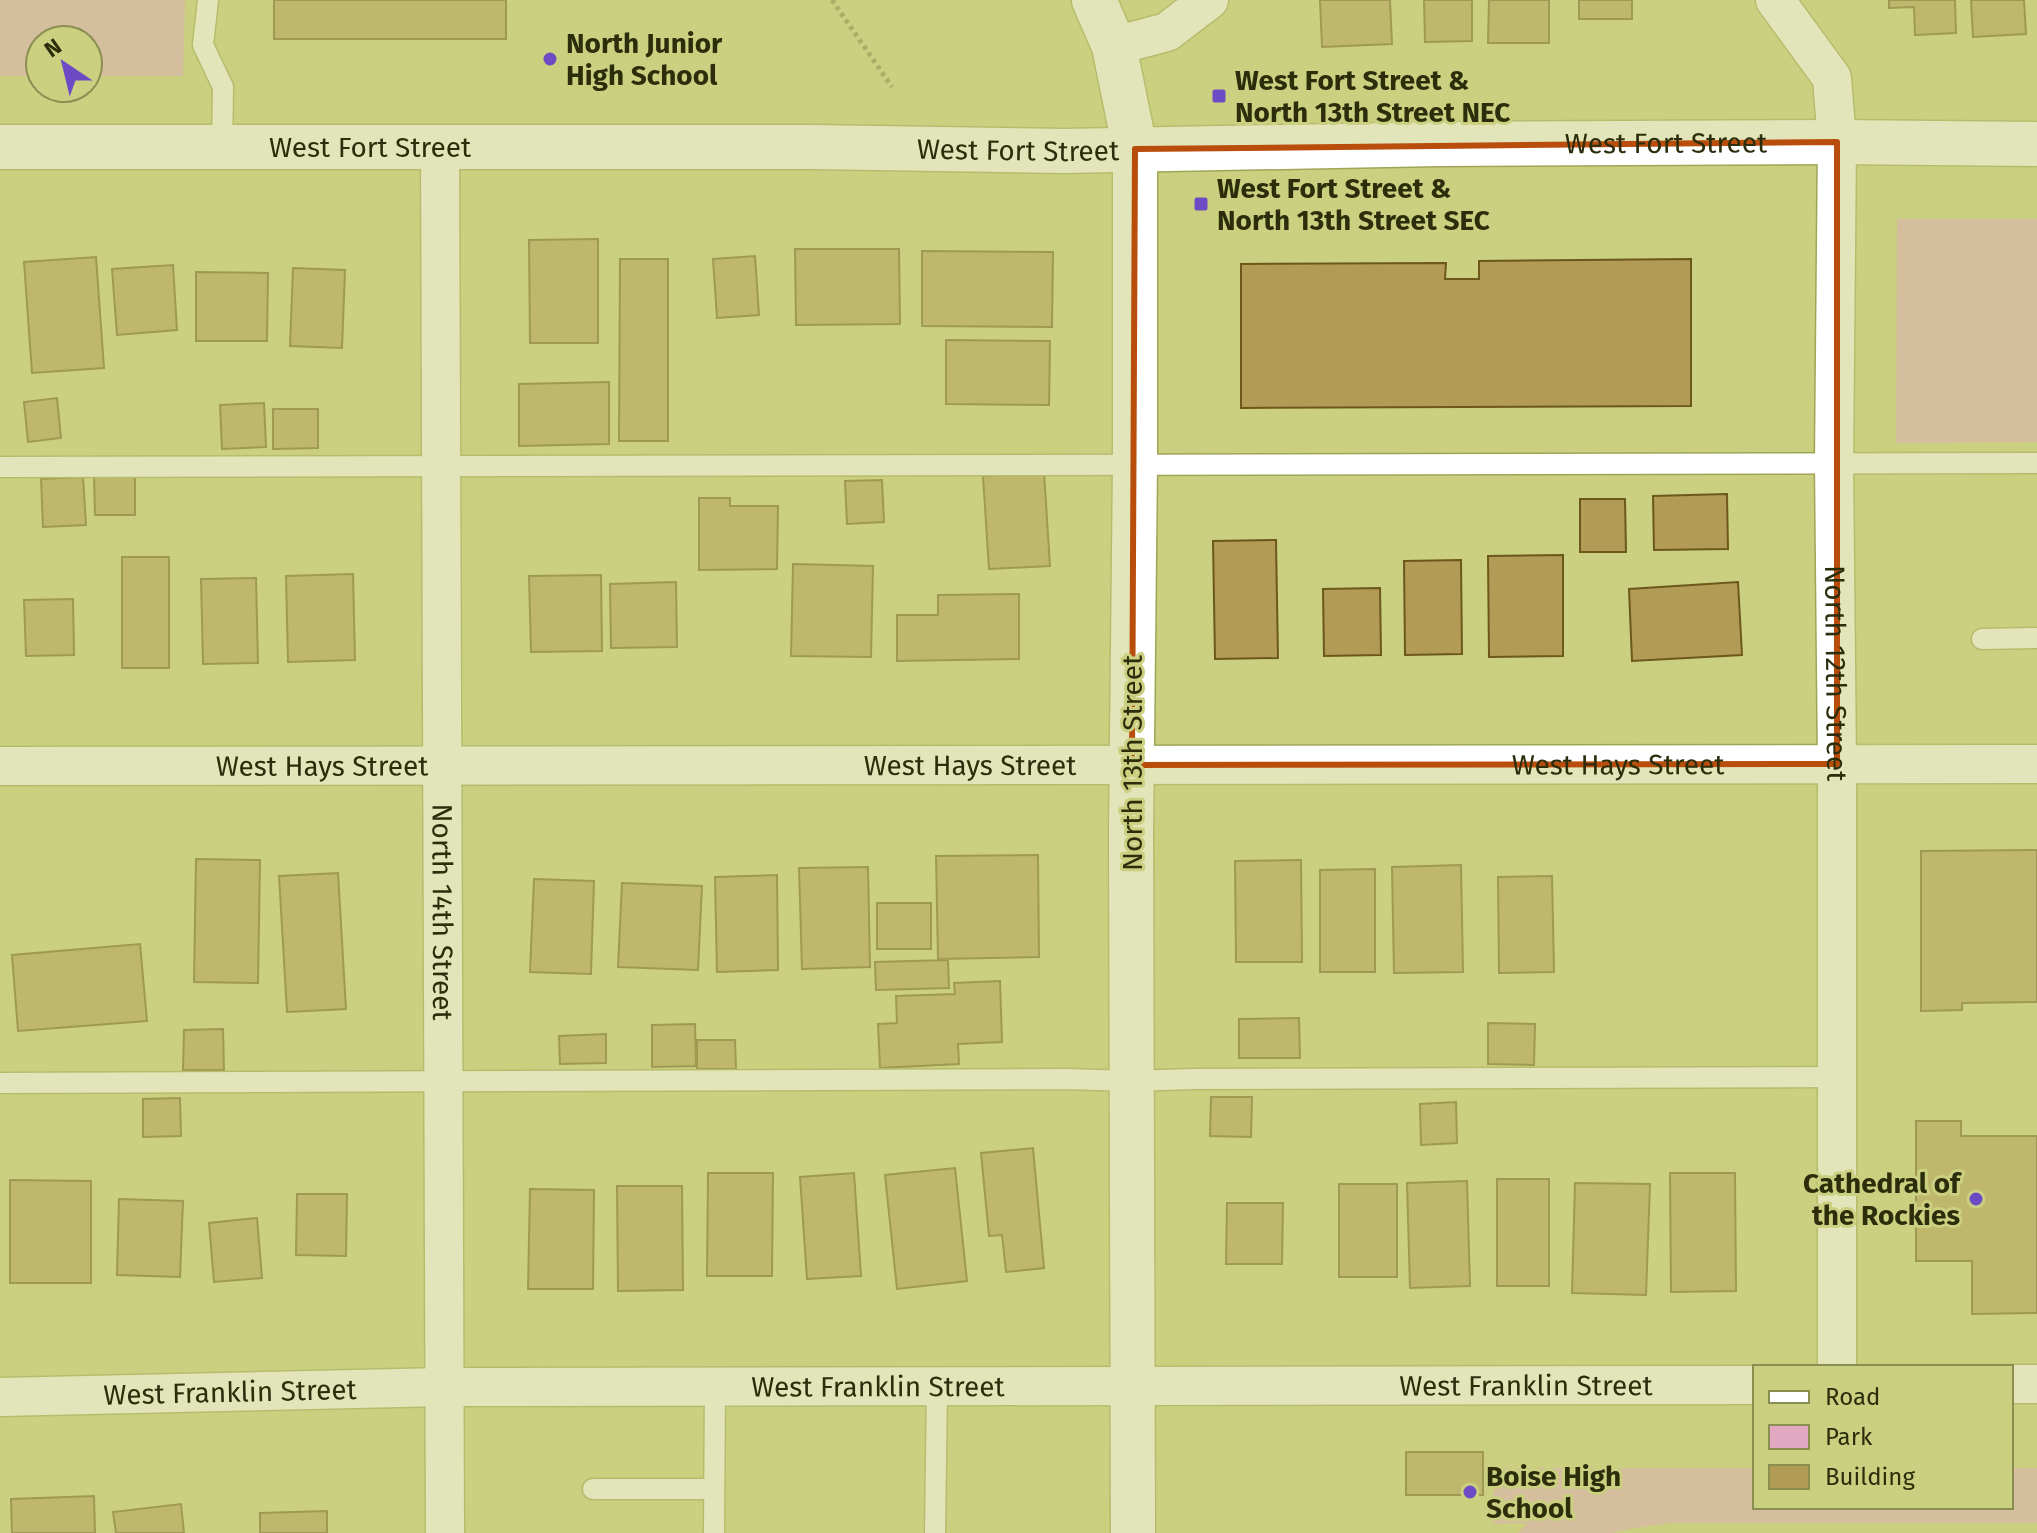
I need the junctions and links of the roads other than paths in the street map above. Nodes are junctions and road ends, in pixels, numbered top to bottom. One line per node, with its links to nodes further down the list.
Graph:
1 (208, 0): 9 (lane)
2 (1094, 0): 5 (street, North 13th Street)
3 (1209, 0): 5 (street)
4 (1775, 0): 6 (street, North 12th Street)
5 (1114, 46): 11 (street, North 13th Street)
6 (1837, 142): 7 (street, West Fort Street); 11 (street, West Fort Street); 12 (street, North 12th Street)
7 (2037, 144)
8 (0, 147): 9 (street, West Fort Street)
9 (222, 148): 10 (street, West Fort Street)
10 (440, 148): 11 (street, West Fort Street); 15 (street, North 14th Street)
11 (1135, 149): 14 (street, North 13th Street)
12 (1834, 463): 13 (lane); 14 (lane); 19 (street, North 12th Street)
13 (2037, 463)
14 (1135, 464): 15 (lane); 21 (street, North 13th Street)
15 (441, 466): 16 (lane); 23 (street, North 14th Street)
16 (0, 467)
17 (2037, 638): 18 (lane)
18 (1982, 639)
19 (1837, 764): 20 (street, West Hays Street); 21 (street, West Hays Street); 24 (street, North 12th Street)
20 (2037, 764)
21 (1132, 765): 23 (street, West Hays Street); 25 (street, North 13th Street)
22 (0, 766): 23 (street, West Hays Street)
23 (442, 766): 26 (street, North 14th Street)
24 (1836, 1077): 25 (lane); 28 (street, North 12th Street)
25 (1131, 1081): 26 (lane); 34 (street, North 13th Street)
26 (443, 1082): 27 (lane); 35 (street, North 14th Street)
27 (0, 1083)
28 (1837, 1365)
29 (2013, 1384): 30 (street)
30 (2037, 1384)
31 (1753, 1385): 34 (street, West Franklin Street)
32 (715, 1386): 33 (street, West Franklin Street); 35 (street, West Franklin Street); 38 (lane)
33 (937, 1386): 34 (street, West Franklin Street); 41 (lane)
34 (1134, 1386): 42 (street, North 13th Street)
35 (444, 1387): 36 (street, West Franklin Street); 39 (street, North 14th Street)
36 (0, 1397)
37 (593, 1489): 38 (lane)
38 (714, 1489): 40 (lane)
39 (445, 1533)
40 (714, 1533)
41 (935, 1533)
42 (1133, 1533)

